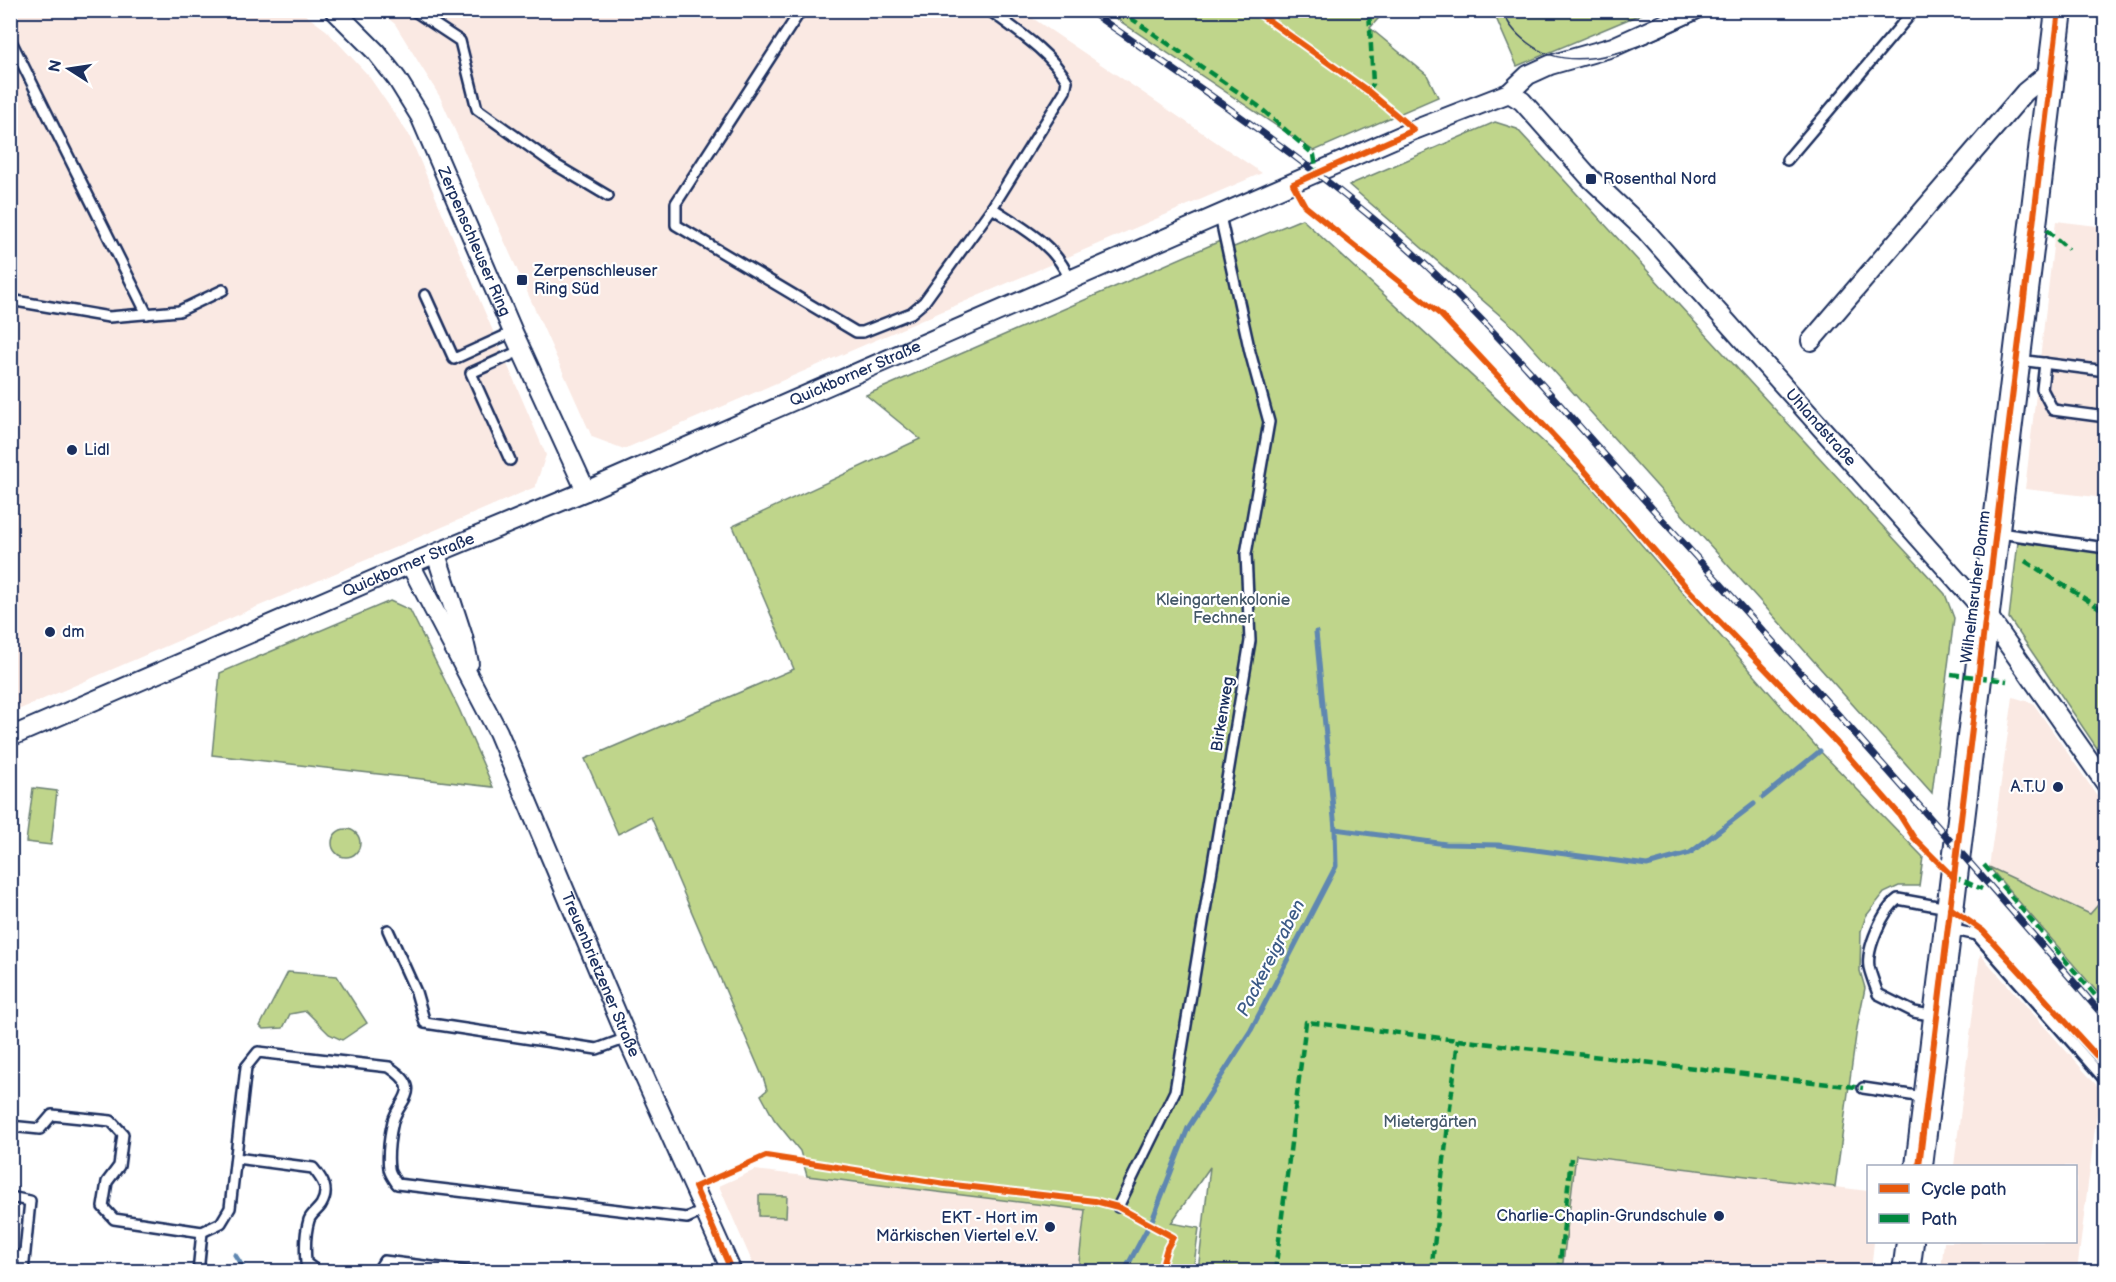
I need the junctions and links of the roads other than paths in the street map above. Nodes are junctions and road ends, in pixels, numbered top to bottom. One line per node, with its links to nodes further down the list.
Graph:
1 (334, 10): 20 (street, Zerpenschleuser Ring)
2 (413, 10): 12 (lane)
3 (801, 10): 13 (lane)
4 (989, 10): 13 (lane)
5 (1695, 10): 10 (street, Quickborner Straße)
6 (1914, 10): 11 (lane)
7 (2058, 10): 9 (main road, Wilhelmsruher Damm)
8 (12, 45): 19 (lane)
9 (2052, 70): 21 (street); 23 (main road, Wilhelmsruher Damm)
10 (1509, 93): 14 (street, Quickborner Straße); 33 (street, Uhlandstraße)
11 (1787, 160)
12 (608, 196)
13 (992, 208): 15 (lane)
14 (1220, 216): 15 (street, Quickborner Straße); 48 (lane, Birkenweg)
15 (1070, 280): 28 (street, Quickborner Straße)
16 (223, 290): 19 (lane)
17 (425, 295): 20 (lane)
18 (10, 300): 19 (lane)
19 (147, 314)
20 (513, 332): 22 (street, Zerpenschleuser Ring)
21 (1811, 341)
22 (522, 350): 27 (lane); 28 (street, Zerpenschleuser Ring)
23 (2018, 360): 24 (lane); 29 (main road, Wilhelmsruher Damm)
24 (2045, 363): 25 (lane); 26 (lane)
25 (2106, 371)
26 (2106, 417)
27 (510, 460)
28 (586, 492): 31 (street, Quickborner Straße)
29 (1996, 533): 30 (lane); 33 (main road, Wilhelmsruher Damm)
30 (2106, 548)
31 (436, 554): 32 (street, Quickborner Straße); 34 (street, Treuenbrietzener Straße)
32 (410, 564): 34 (street, Treuenbrietzener Straße); 35 (street, Quickborner Straße)
33 (1986, 613): 36 (street, Uhlandstraße); 37 (main road, Wilhelmsruher Damm)
34 (471, 676): 40 (street, Treuenbrietzener Straße)
35 (10, 737)
36 (2106, 784)
37 (1949, 919): 39 (main road, Wilhelmsruher Damm); 39 (lane); 41 (lane)
38 (387, 930): 40 (lane)
39 (1937, 1017): 43 (main road, Wilhelmsruher Damm)
40 (627, 1038): 49 (street, Treuenbrietzener Straße)
41 (2106, 1081)
42 (1863, 1088): 43 (lane)
43 (1927, 1097): 46 (main road, Wilhelmsruher Damm)
44 (10, 1126): 50 (lane)
45 (236, 1158): 49 (lane); 50 (lane); 56 (lane)
46 (1919, 1165)
47 (10, 1197): 53 (lane)
48 (1118, 1207)
49 (705, 1210): 59 (street, Treuenbrietzener Straße)
50 (202, 1232): 55 (lane)
51 (1910, 1243): 60 (main road)
52 (10, 1256): 53 (lane)
53 (24, 1257): 54 (lane)
54 (22, 1272)
55 (198, 1272)
56 (318, 1272)
57 (377, 1272): 58 (lane)
58 (472, 1272)
59 (732, 1272)
60 (1906, 1272)

